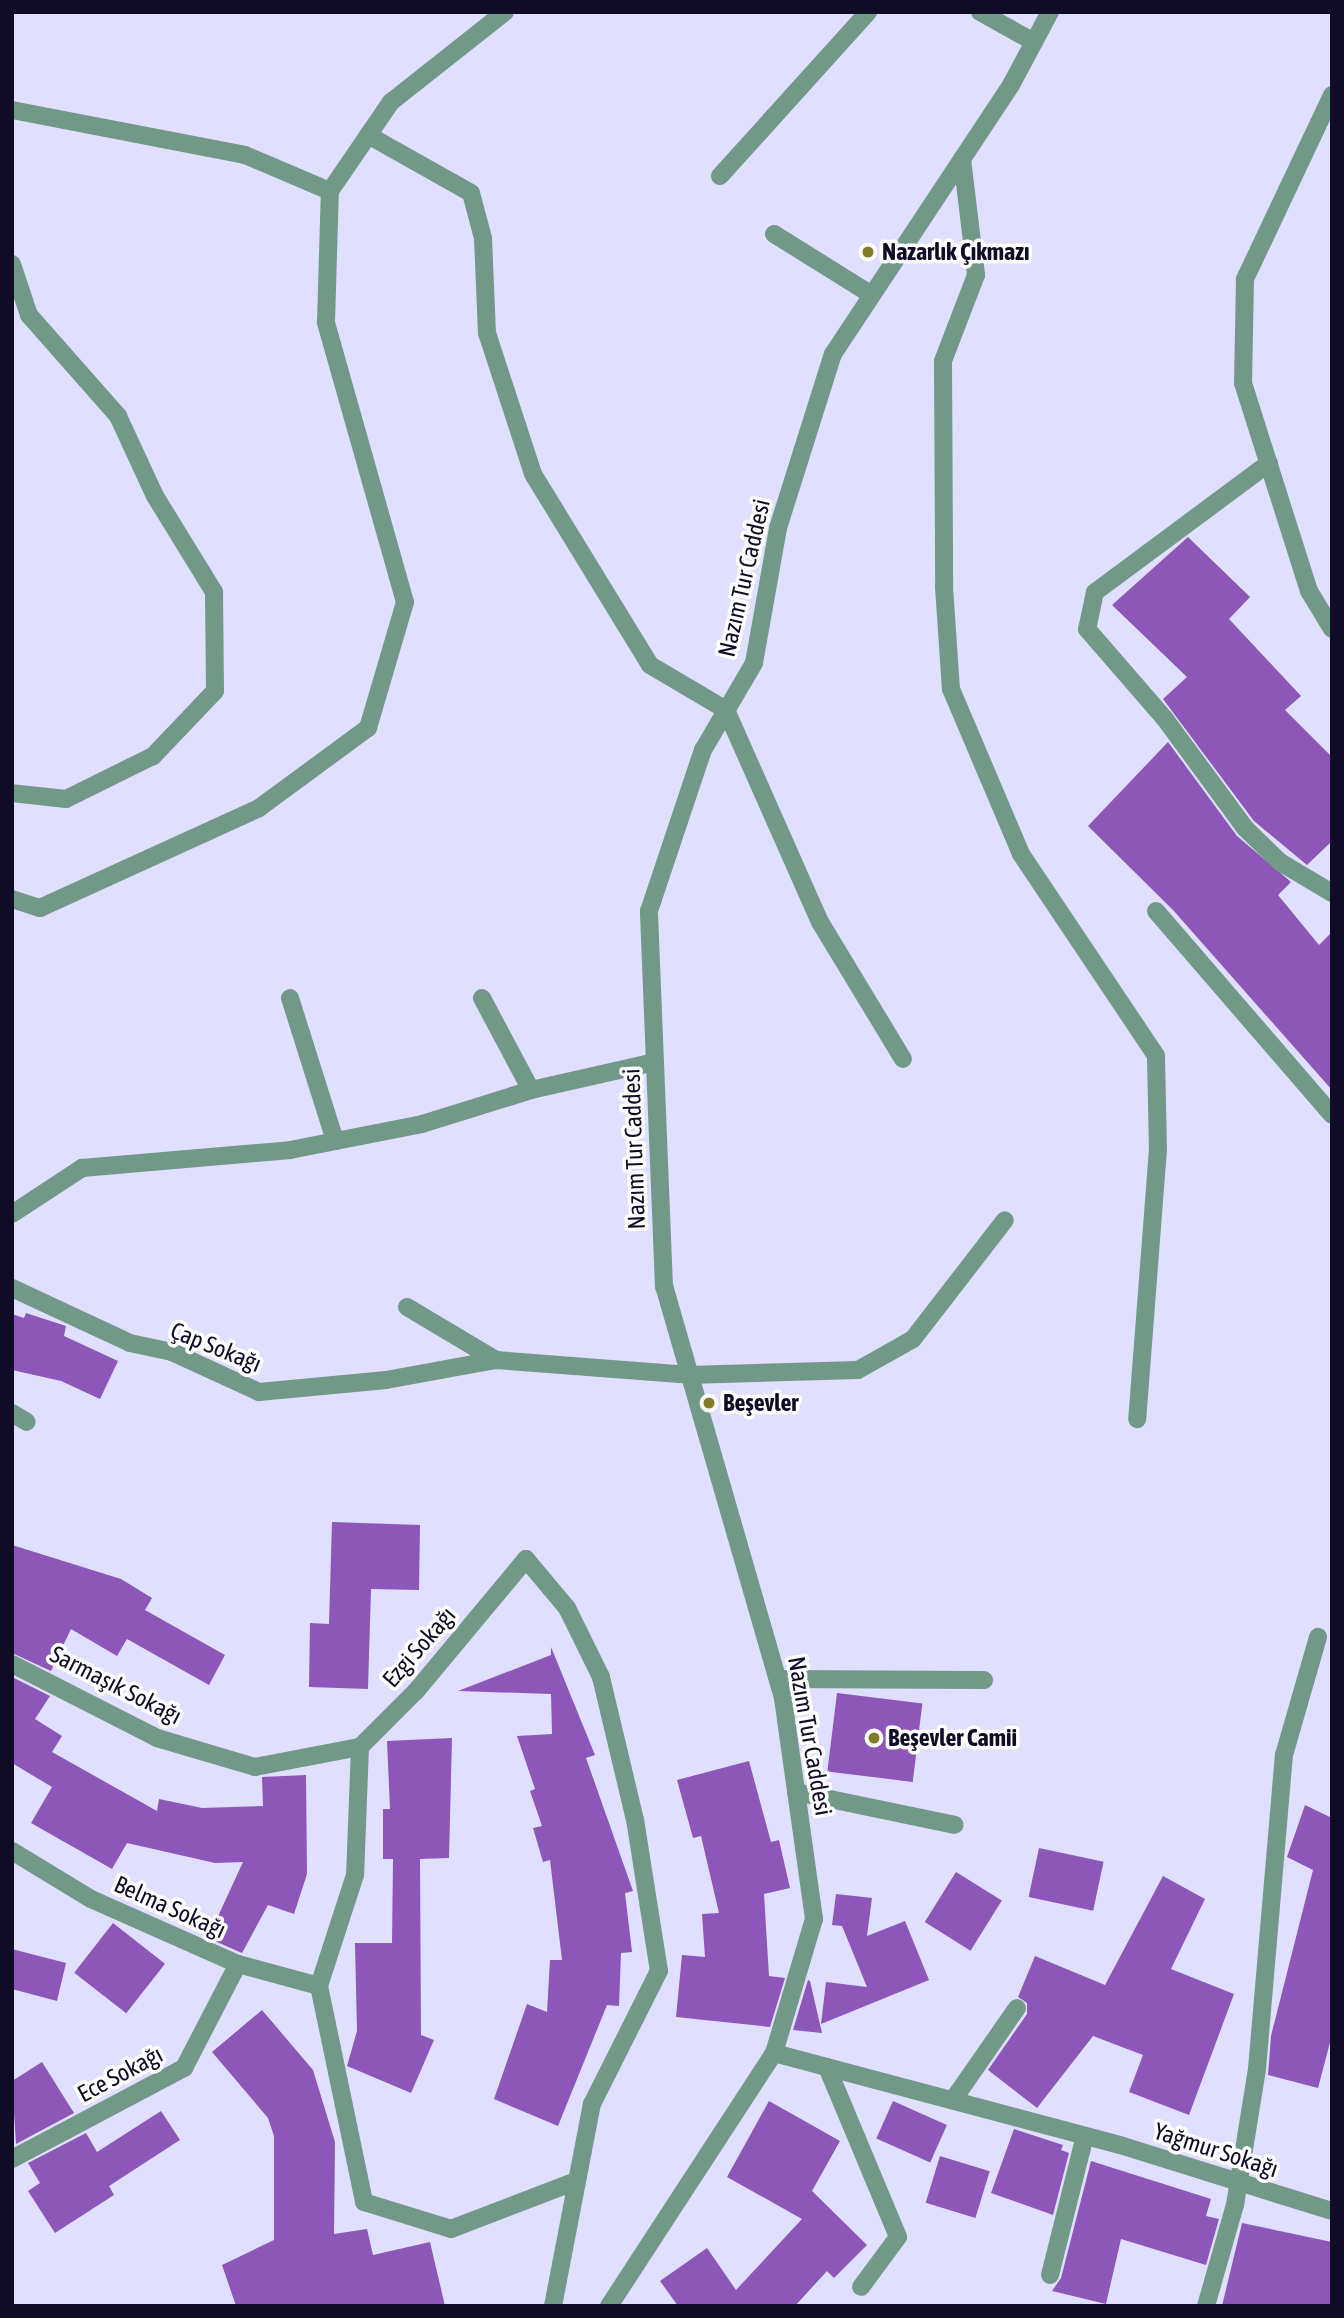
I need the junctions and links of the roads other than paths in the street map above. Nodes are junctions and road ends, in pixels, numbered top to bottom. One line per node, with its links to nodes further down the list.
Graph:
1 (505, 12): 8 (street)
2 (868, 12): 10 (street)
3 (980, 12): 5 (street)
4 (1050, 12): 5 (street, Nazım Tur Caddesi)
5 (1034, 42): 9 (street, Nazım Tur Caddesi)
6 (1332, 95): 15 (street)
7 (12, 110): 11 (street)
8 (368, 135): 11 (street); 17 (street)
9 (962, 159): 14 (street, Nazım Tur Caddesi); 35 (street)
10 (720, 176)
11 (330, 191): 20 (street)
12 (774, 234): 14 (street)
13 (12, 264): 18 (street)
14 (872, 295): 17 (street, Nazım Tur Caddesi)
15 (1269, 463): 16 (street); 19 (street)
16 (1332, 629)
17 (726, 710): 24 (street); 25 (street, Nazım Tur Caddesi)
18 (12, 793)
19 (1332, 893)
20 (12, 899)
21 (1156, 911): 27 (street)
22 (290, 998): 28 (street)
23 (482, 998): 26 (street)
24 (903, 1059)
25 (655, 1062): 26 (street); 34 (street, Nazım Tur Caddesi)
26 (531, 1090): 28 (street)
27 (1332, 1115)
28 (335, 1141): 29 (street)
29 (12, 1214)
30 (1005, 1220): 34 (street, Çap Sokağı)
31 (12, 1288): 33 (street, Çap Sokağı)
32 (407, 1307): 33 (street, Çap Sokağı)
33 (496, 1360): 34 (street, Çap Sokağı)
34 (690, 1375): 38 (street, Nazım Tur Caddesi)
35 (1137, 1419)
36 (1318, 1637): 53 (street)
37 (12, 1664): 40 (street, Sarmaşık Sokağı)
38 (778, 1679): 39 (street); 41 (street, Nazım Tur Caddesi)
39 (984, 1681)
40 (360, 1747): 45 (street); 52 (street, Ezgi Sokağı)
41 (796, 1792): 42 (street); 47 (street, Nazım Tur Caddesi)
42 (956, 1825)
43 (12, 1850): 44 (street, Belma Sokağı)
44 (238, 1964): 45 (street, Belma Sokağı); 51 (street, Ece Sokağı)
45 (319, 1986): 52 (street)
46 (1017, 2008): 49 (street)
47 (774, 2053): 48 (street, Yağmur Sokağı); 58 (street, Nazım Tur Caddesi)
48 (827, 2067): 49 (street, Yağmur Sokağı); 56 (street)
49 (953, 2100): 50 (street, Yağmur Sokağı)
50 (1085, 2136): 53 (street, Yağmur Sokağı); 55 (street)
51 (12, 2159)
52 (576, 2181): 57 (street, Ezgi Sokağı)
53 (1238, 2185): 54 (street, Yağmur Sokağı); 59 (street)
54 (1332, 2211)
55 (1050, 2275)
56 (861, 2287)
57 (553, 2306)
58 (609, 2306)
59 (1206, 2306)

